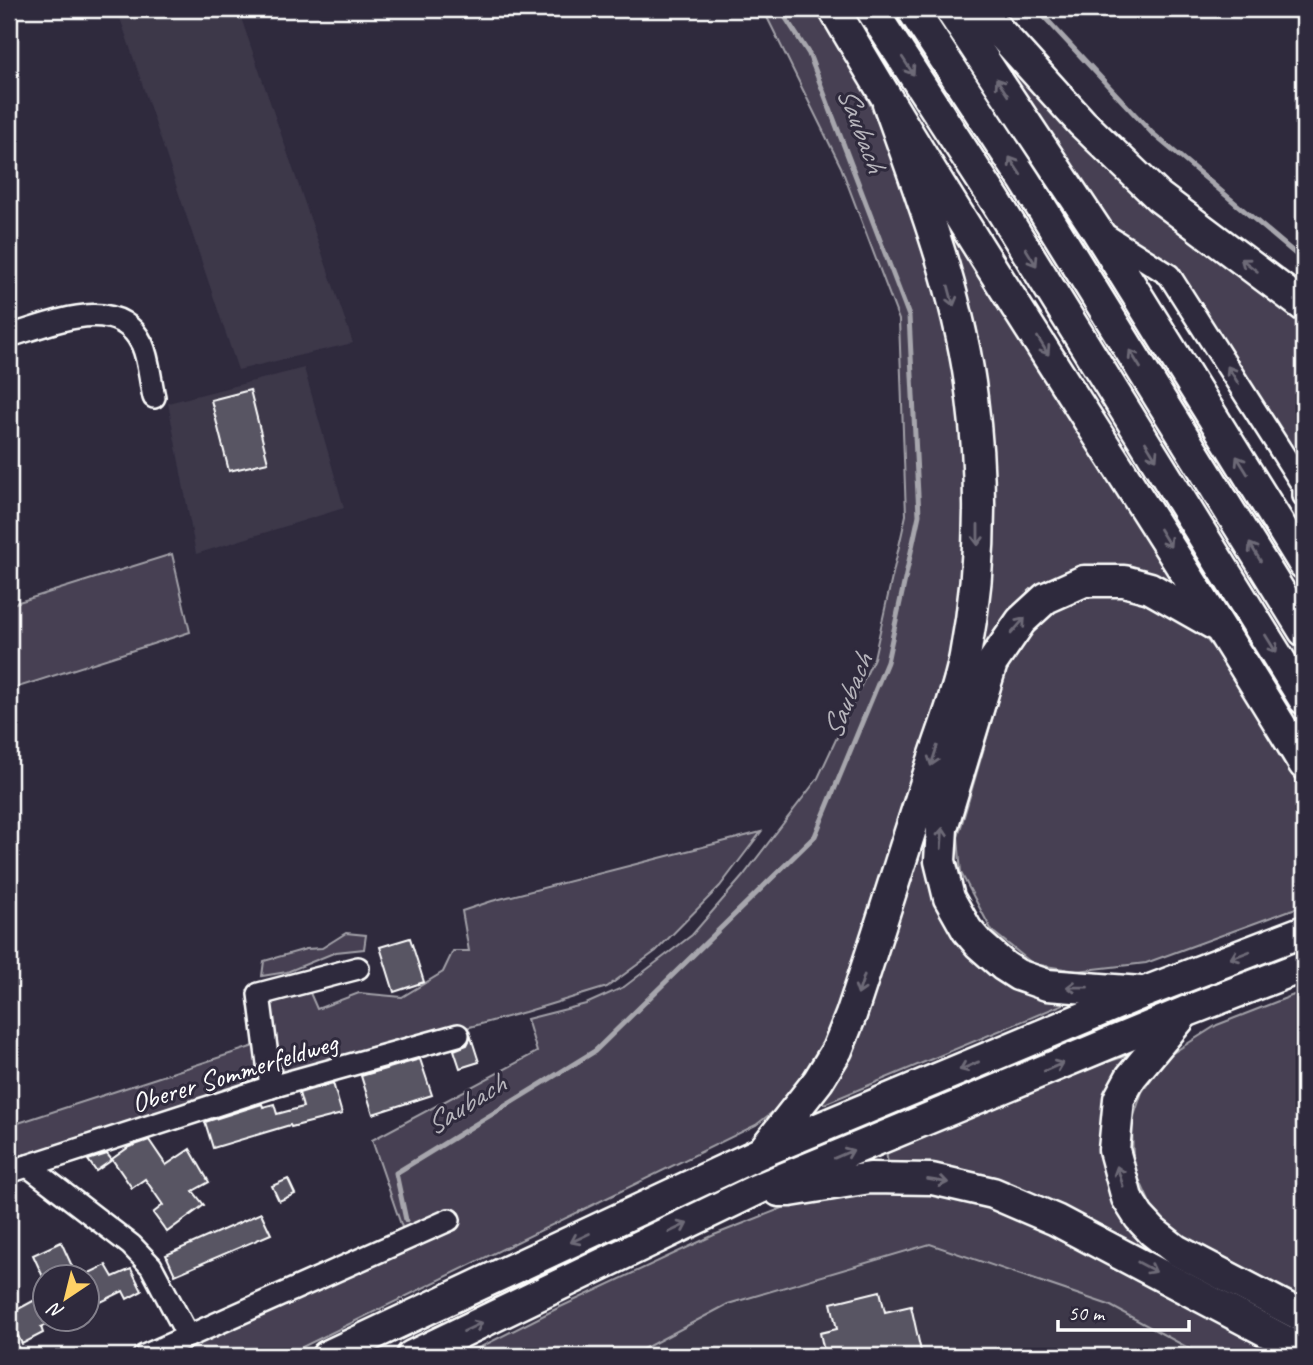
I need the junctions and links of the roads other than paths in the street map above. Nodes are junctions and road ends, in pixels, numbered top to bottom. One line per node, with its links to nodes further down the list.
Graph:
1 (834, 9): 6 (highway)
2 (871, 9): 15 (highway, one-way to 15)
3 (912, 9): 14 (highway, one-way to 3)
4 (950, 9): 7 (highway, one-way to 4)
5 (979, 9): 8 (highway, one-way to 5)
6 (888, 103): 13 (highway, one-way to 13); 24 (highway, one-way to 24)
7 (1096, 229): 11 (street, one-way to 7); 12 (highway, one-way to 7)
8 (1304, 306)
9 (9, 336): 10 (street)
10 (154, 397)
11 (1304, 496)
12 (1304, 564)
13 (1223, 630): 16 (highway); 20 (highway, one-way to 13)
14 (1304, 631)
15 (1304, 699)
16 (1304, 764)
17 (1304, 931): 20 (highway, one-way to 20)
18 (1304, 966): 21 (highway)
19 (358, 968): 23 (street)
20 (1145, 992): 24 (highway, one-way to 24)
21 (1185, 1012): 26 (highway, one-way to 21); 28 (highway, one-way to 21)
22 (458, 1035): 23 (street, Oberer Sommerfeldweg)
23 (271, 1087): 25 (street, Oberer Sommerfeldweg)
24 (762, 1152): 32 (highway, one-way to 32)
25 (19, 1169): 29 (street, Oberer Sommerfeldweg)
26 (758, 1189): 30 (highway, one-way to 30); 33 (highway, one-way to 26)
27 (449, 1220): 29 (street)
28 (1304, 1317)
29 (188, 1336): 31 (street)
30 (1304, 1351)
31 (144, 1356)
32 (327, 1356)
33 (412, 1356)

